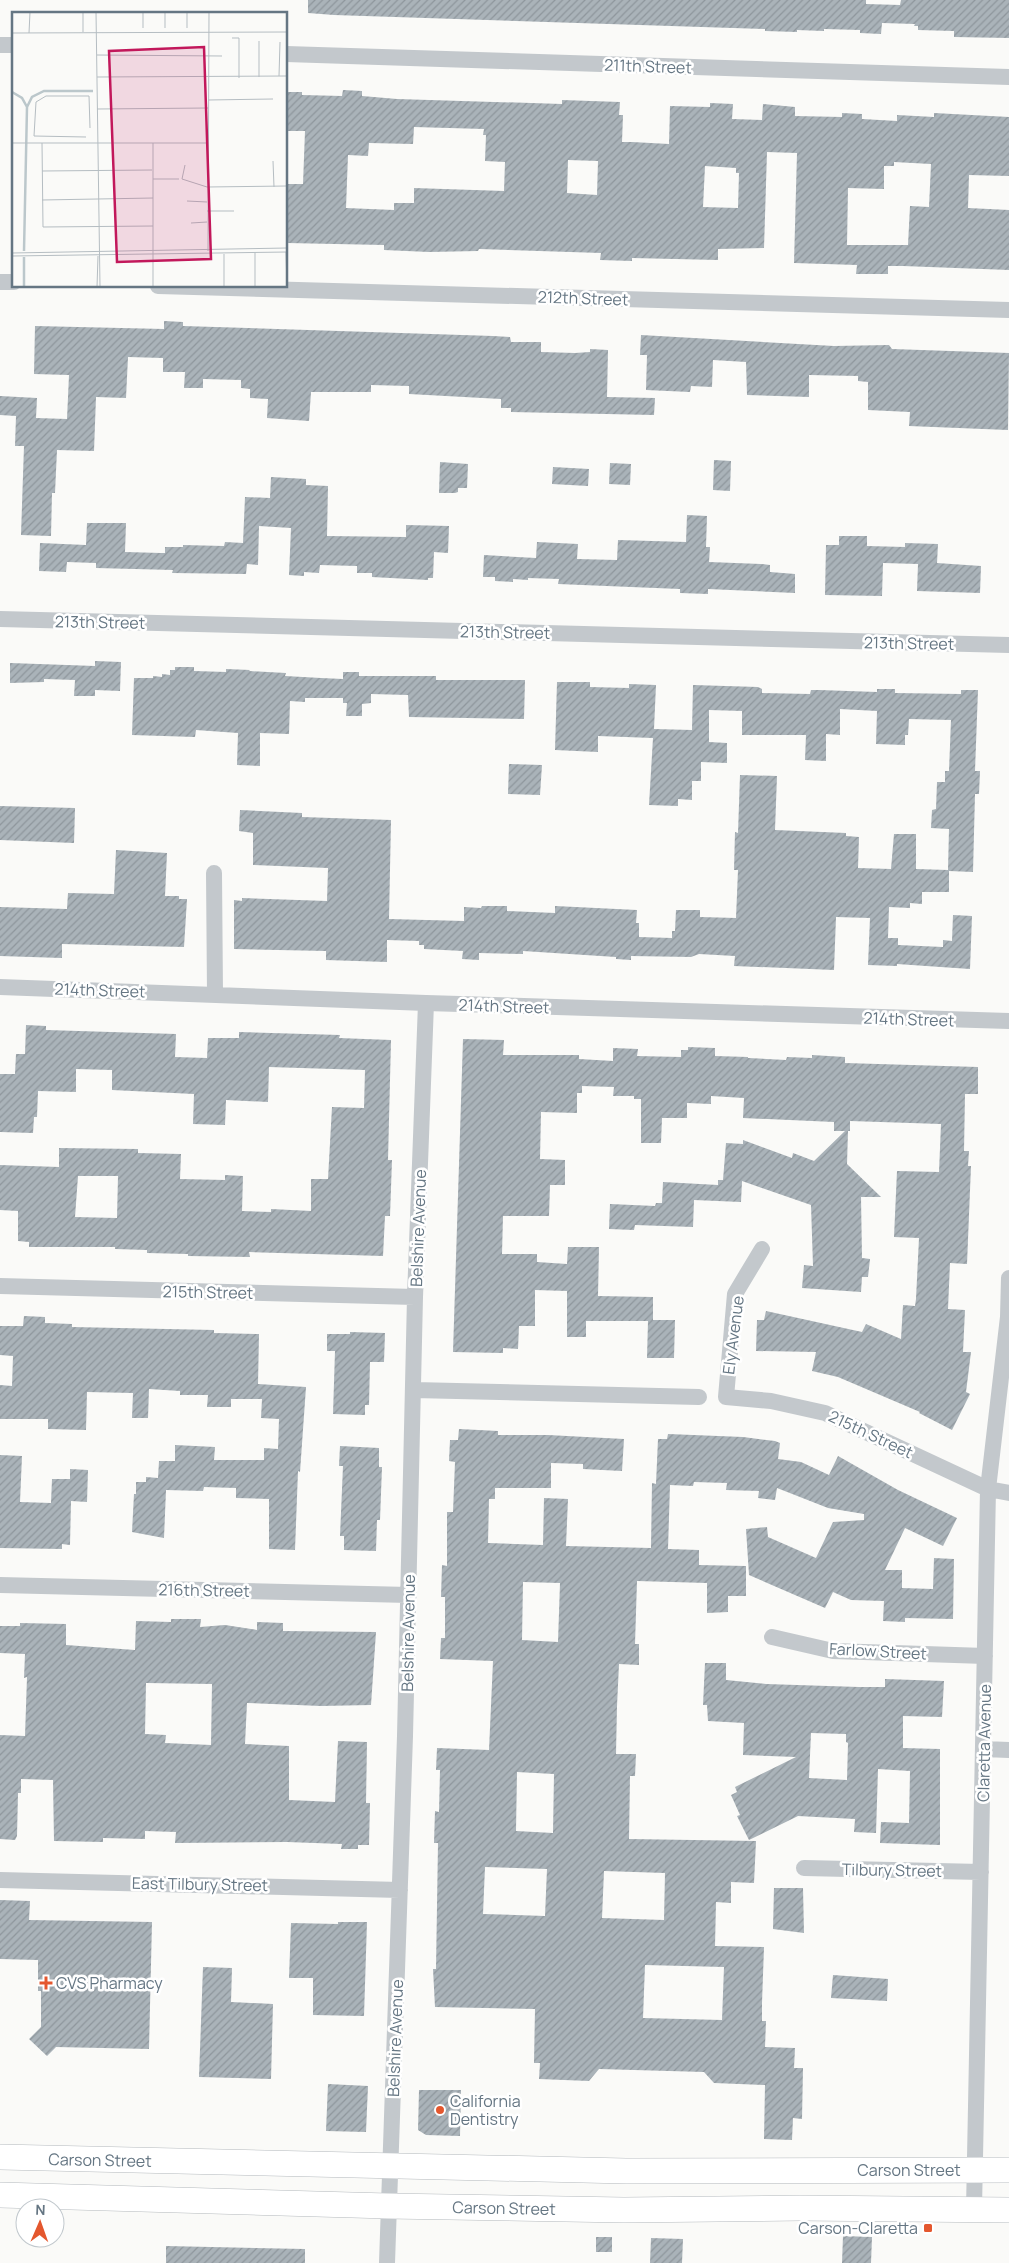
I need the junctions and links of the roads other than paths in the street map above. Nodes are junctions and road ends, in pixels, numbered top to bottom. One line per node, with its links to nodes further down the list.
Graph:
1 (288, 54): 2 (street, 211th Street)
2 (1009, 77)
3 (229, 288): 4 (street, 212th Street)
4 (1009, 310)
5 (0, 619): 6 (street, 213th Street)
6 (1009, 645)
7 (214, 874): 9 (street)
8 (0, 987): 9 (street, 214th Street)
9 (214, 994): 10 (street, 214th Street)
10 (426, 1003): 11 (street, 214th Street); 15 (street, Belshire Avenue)
11 (1009, 1021)
12 (762, 1249): 18 (street, Ely Avenue)
13 (1009, 1278): 19 (street, Claretta Avenue)
14 (0, 1286): 15 (street, 215th Street)
15 (415, 1297): 16 (street, Belshire Avenue)
16 (414, 1390): 17 (street); 22 (street, Belshire Avenue)
17 (700, 1397)
18 (726, 1397): 19 (street, 215th Street)
19 (988, 1489): 20 (street, 215th Street); 24 (street, Claretta Avenue)
20 (1009, 1493)
21 (0, 1585): 22 (street, 216th Street)
22 (409, 1595): 30 (street, Belshire Avenue)
23 (772, 1637): 24 (street, Farlow Street)
24 (985, 1656): 25 (street, Claretta Avenue)
25 (984, 1749): 26 (street); 28 (street, Claretta Avenue)
26 (1009, 1750)
27 (804, 1868): 28 (street, Tilbury Street)
28 (981, 1872): 33 (street, Claretta Avenue)
29 (0, 1880): 30 (street, East Tilbury Street)
30 (400, 1890): 32 (street, Belshire Avenue)
31 (0, 2157): 32 (main road, Carson Street)
32 (390, 2167): 33 (main road, Carson Street); 36 (street, Belshire Avenue)
33 (975, 2170): 34 (main road, Carson Street); 37 (street, Claretta Avenue)
34 (1009, 2170)
35 (0, 2195): 36 (main road, Carson Street)
36 (388, 2206): 37 (main road, Carson Street); 39 (street, Belshire Avenue)
37 (974, 2209): 38 (main road, Carson Street)
38 (1009, 2210)
39 (388, 2263)

